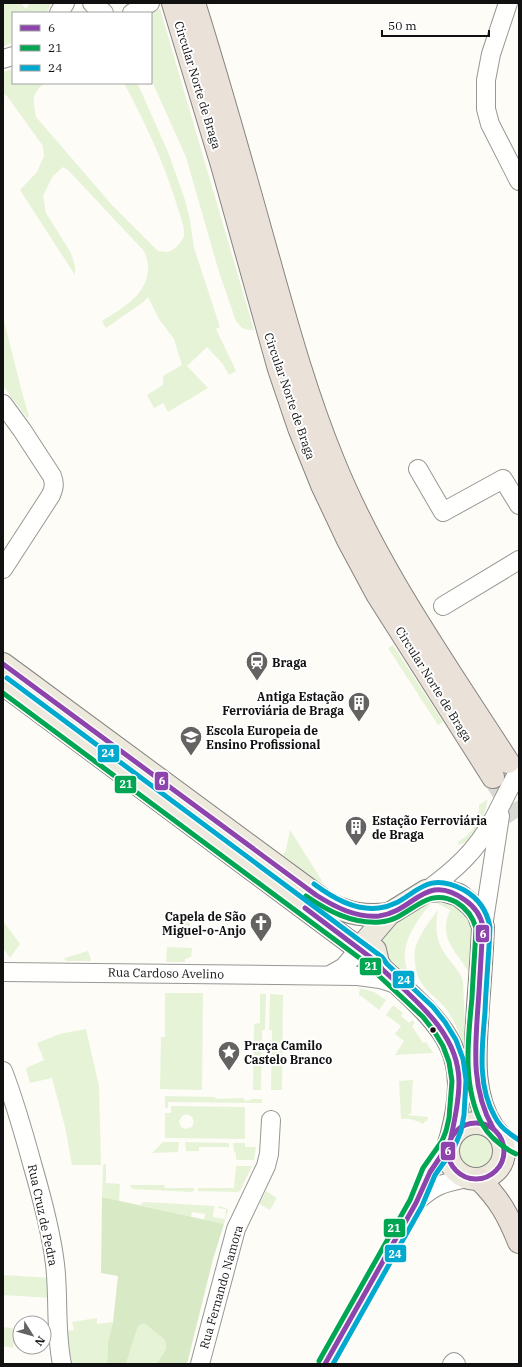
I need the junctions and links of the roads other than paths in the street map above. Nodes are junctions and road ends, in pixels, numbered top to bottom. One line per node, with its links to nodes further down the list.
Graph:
1 (65, 3): 6 (street)
2 (92, 3): 7 (street)
3 (173, 3): 17 (highway, Circular Norte de Braga)
4 (194, 3): 17 (highway, Circular Norte de Braga)
5 (508, 3): 8 (street)
6 (60, 12)
7 (103, 12)
8 (519, 181)
9 (3, 404): 13 (street)
10 (418, 469): 11 (street)
11 (519, 505)
12 (519, 560): 14 (street)
13 (3, 569)
14 (443, 606)
15 (3, 664): 20 (main road)
16 (3, 684): 22 (main road)
17 (507, 770): 18 (street)
18 (504, 798): 19 (street); 21 (street)
19 (426, 891): 20 (main road); 21 (main road)
20 (385, 918): 22 (main road); 23 (main road)
21 (483, 927): 29 (main road)
22 (359, 949): 23 (main road); 25 (street)
23 (378, 963): 26 (main road)
24 (3, 972): 25 (street, Rua Cardoso Avelino)
25 (330, 975): 26 (street, Rua Cardoso Avelino)
26 (400, 985): 30 (main road)
27 (3, 1071): 36 (street, Rua Cruz de Pedra)
28 (271, 1120): 37 (street, Rua Fernando Namora)
29 (497, 1132): 30 (main road); 31 (street); 32 (main road)
30 (450, 1140): 32 (main road); 33 (street)
31 (519, 1148)
32 (473, 1179): 33 (street); 34 (highway)
33 (416, 1203): 35 (street)
34 (519, 1242)
35 (328, 1363)
36 (62, 1364)
37 (200, 1364)
38 (452, 1364): 39 (street)
39 (456, 1364)

